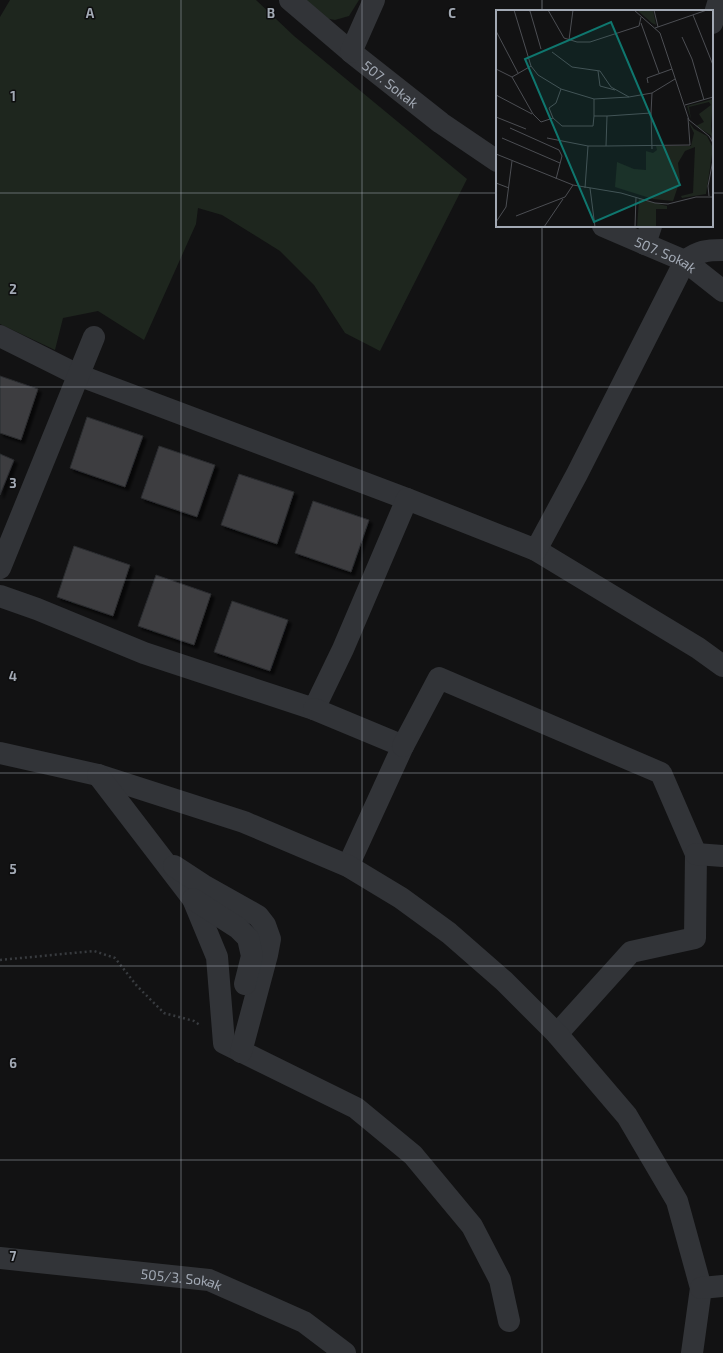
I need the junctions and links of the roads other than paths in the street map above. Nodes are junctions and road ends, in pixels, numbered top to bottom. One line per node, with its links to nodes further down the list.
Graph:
1 (290, 0): 5 (street, 507. Sokak)
2 (374, 0): 5 (street)
3 (719, 0): 4 (street)
4 (713, 20)
5 (351, 52): 6 (street, 507. Sokak)
6 (496, 160)
7 (608, 227): 8 (street, 507. Sokak)
8 (648, 235): 10 (street, 507. Sokak)
9 (723, 250): 10 (street)
10 (685, 261): 11 (street, 507. Sokak); 16 (street)
11 (723, 291)
12 (0, 336): 14 (street)
13 (94, 337): 14 (street)
14 (78, 375): 15 (street); 17 (street)
15 (407, 499): 16 (street); 20 (street)
16 (536, 550): 19 (street)
17 (0, 568)
18 (0, 596): 20 (street)
19 (723, 666)
20 (314, 709): 21 (street)
21 (403, 746): 24 (street); 27 (street)
22 (0, 753): 23 (street)
23 (98, 775): 26 (street); 27 (street)
24 (696, 854): 25 (street); 29 (street)
25 (723, 856)
26 (162, 858): 28 (street); 30 (street)
27 (348, 866): 29 (street)
28 (193, 899): 30 (street); 30 (street)
29 (556, 1034): 33 (street)
30 (231, 1047): 34 (street)
31 (0, 1258): 35 (street, 505/3. Sokak)
32 (723, 1286): 33 (street)
33 (701, 1288): 36 (street)
34 (509, 1321)
35 (345, 1353)
36 (692, 1353)

